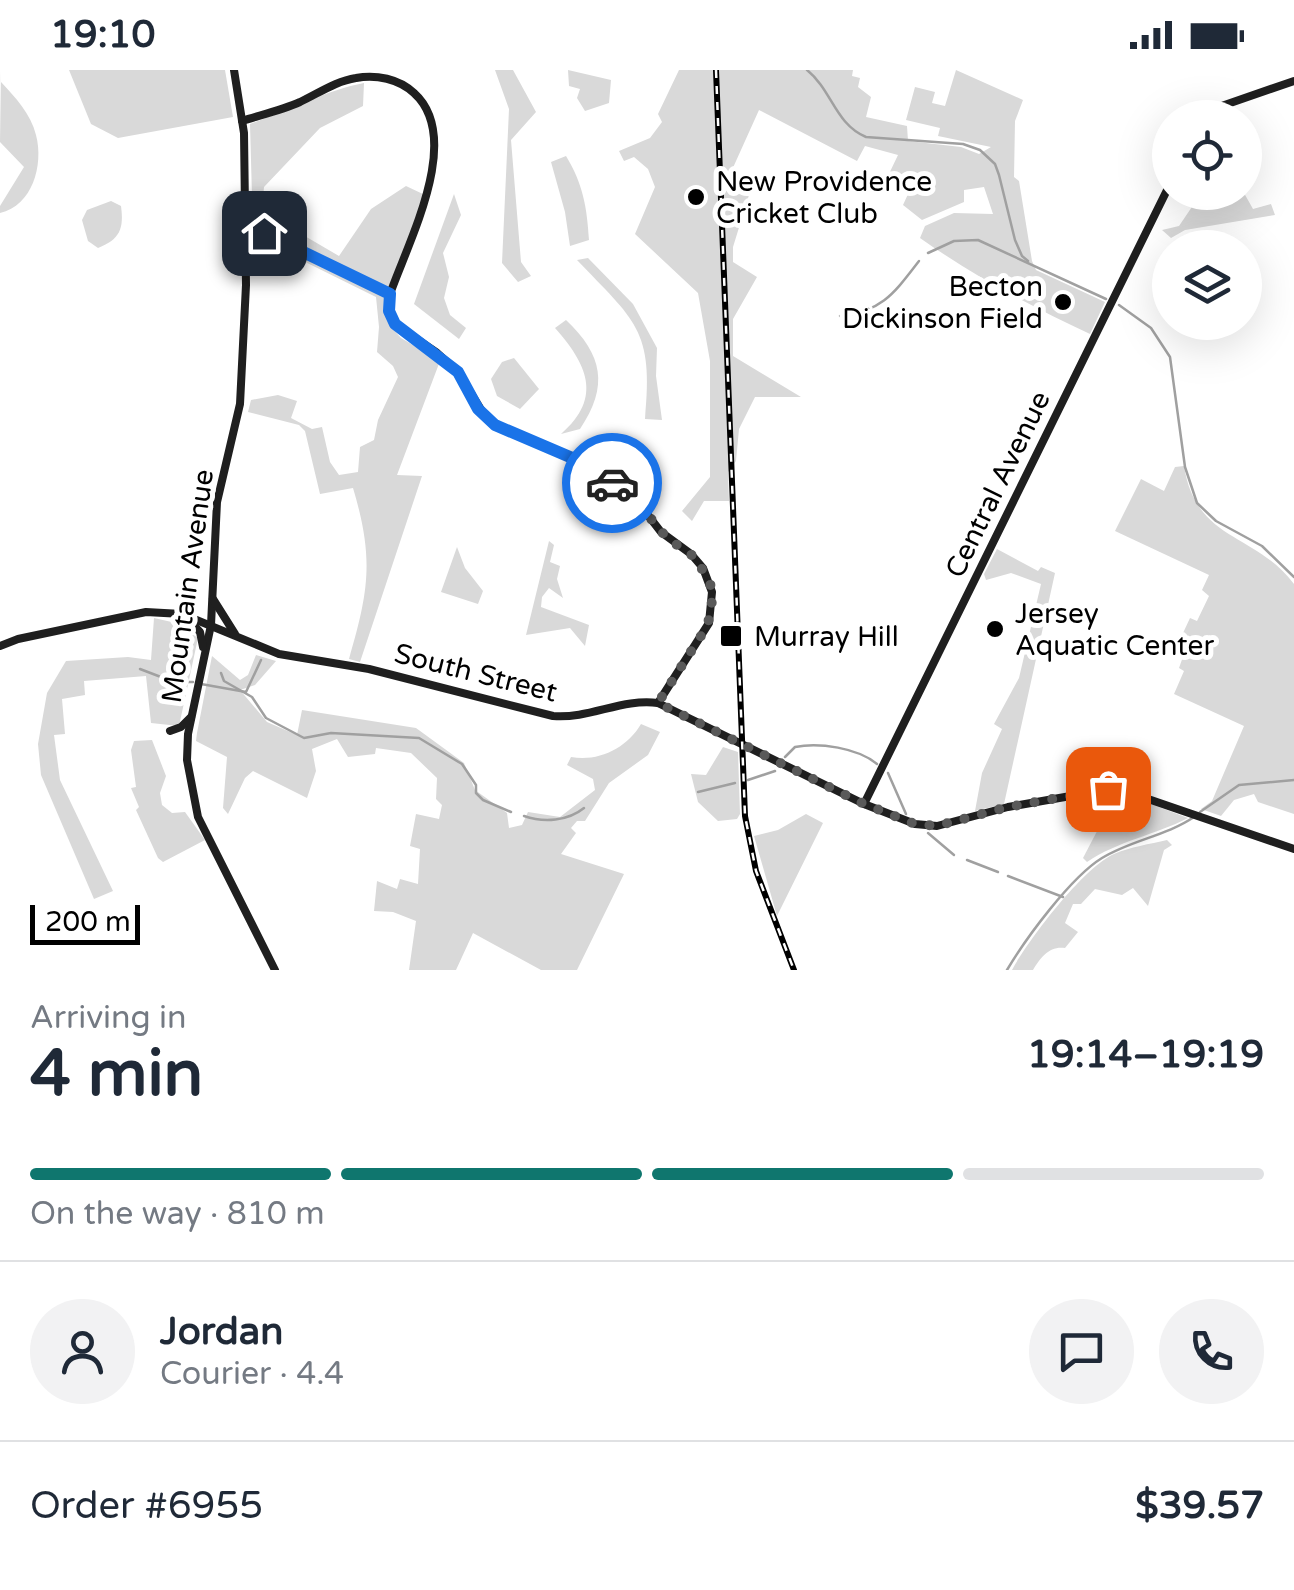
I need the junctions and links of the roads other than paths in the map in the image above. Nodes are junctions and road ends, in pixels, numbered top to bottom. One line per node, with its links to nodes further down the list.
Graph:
1 (234, 70): 4 (street, Mountain Avenue)
2 (1294, 81): 3 (street)
3 (1241, 100)
4 (242, 121): 6 (street, Mountain Avenue); 7 (street)
5 (1157, 210): 17 (street, Central Avenue)
6 (244, 224): 7 (street); 8 (street, Mountain Avenue)
7 (390, 294): 14 (street)
8 (212, 598): 9 (street); 10 (street, Mountain Avenue); 11 (street)
9 (182, 614): 10 (street, South Street); 12 (street); 13 (street)
10 (210, 625): 11 (street, South Street); 13 (street, Mountain Avenue)
11 (242, 640): 13 (street); 14 (street, South Street)
12 (0, 646)
13 (204, 658): 15 (street, Mountain Avenue)
14 (658, 703): 17 (street)
15 (191, 717): 16 (street); 19 (street, Mountain Avenue)
16 (170, 731)
17 (864, 804): 18 (street)
18 (1294, 849)
19 (275, 970)

